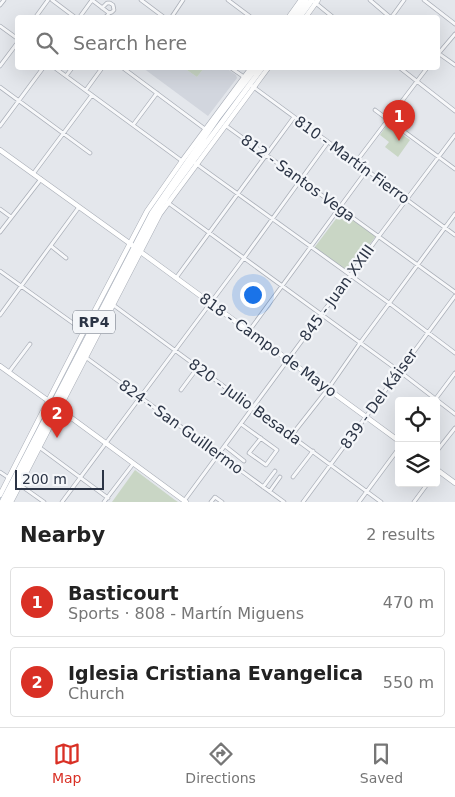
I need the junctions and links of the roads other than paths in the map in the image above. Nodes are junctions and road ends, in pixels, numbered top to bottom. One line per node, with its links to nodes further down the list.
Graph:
1 (4, 0): 13 (street)
2 (50, 0): 15 (street); 16 (street)
3 (92, 0): 14 (street); 17 (street)
4 (141, 0): 20 (street)
5 (183, 0): 21 (street)
6 (228, 0): 22 (street)
7 (301, 0): 23 (street)
8 (306, 0): 24 (main road)
9 (370, 0): 28 (street)
10 (404, 0): 29 (street)
11 (424, 0): 30 (street)
12 (314, 1): 25 (main road); 26 (street); 27 (street)
13 (0, 5)
14 (102, 8): 18 (street); 19 (street)
15 (38, 15)
16 (72, 15)
17 (80, 15)
18 (106, 15)
19 (108, 15)
20 (161, 15)
21 (173, 15)
22 (248, 15)
23 (290, 15)
24 (295, 15)
25 (302, 15)
26 (307, 15)
27 (330, 15)
28 (388, 15)
29 (393, 15)
30 (455, 24)
31 (0, 26): 33 (street)
32 (455, 34): 35 (street)
33 (15, 38)
34 (15, 45): 38 (street)
35 (440, 52)
36 (440, 55): 37 (street)
37 (455, 65)
38 (0, 66)
39 (41, 70): 59 (street)
40 (58, 70): 51 (street)
41 (70, 70): 51 (street)
42 (101, 70): 56 (street)
43 (126, 70): 57 (street)
44 (234, 70): 52 (street)
45 (249, 70): 52 (street)
46 (255, 70): 64 (main road, RP4)
47 (261, 70): 54 (main road, RP4)
48 (266, 70): 54 (street)
49 (403, 70): 53 (street)
50 (425, 70): 53 (street)
51 (66, 76): 56 (street)
52 (244, 77): 64 (street)
53 (416, 80): 61 (street); 63 (street)
54 (252, 85): 62 (street, 810 - Martín Fierro); 64 (main road, RP4)
55 (0, 87): 59 (street)
56 (86, 90): 58 (street)
57 (157, 93): 65 (street); 67 (street)
58 (92, 95): 65 (street); 68 (street)
59 (18, 100): 66 (street); 68 (street)
60 (374, 110): 63 (street)
61 (455, 111)
62 (294, 117): 70 (street, 810 - Martín Fierro); 73 (street)
63 (387, 119): 74 (street); 77 (street)
64 (219, 121): 67 (street); 73 (street, 812 - Santos Vega); 76 (main road, RP4); 86 (main road, RP4)
65 (133, 125): 75 (street)
66 (0, 126)
67 (205, 129): 75 (street)
68 (63, 133): 72 (street); 80 (street)
69 (455, 135): 74 (street, 845 - Juan XXIII)
70 (328, 142): 77 (street, 810 - Martín Fierro); 82 (street)
71 (1, 151): 80 (street, 818 - Campo de Mayo)
72 (90, 153)
73 (267, 154): 82 (street, 812 - Santos Vega); 83 (street)
74 (439, 157): 78 (street); 84 (street, 845 - Juan XXIII)
75 (182, 161): 88 (street)
76 (195, 162): 83 (street); 85 (main road, RP4)
77 (356, 162): 79 (street, 810 - Martín Fierro)
78 (455, 169)
79 (367, 170): 84 (street, 810 - Martín Fierro); 89 (street)
80 (33, 174): 81 (street, 818 - Campo de Mayo)
81 (41, 179): 87 (street, 818 - Campo de Mayo); 92 (street)
82 (301, 179): 89 (street, 812 - Santos Vega); 93 (street)
83 (238, 193): 93 (street); 96 (street)
84 (406, 199): 94 (street, 810 - Martín Fierro); 98 (street, 845 - Juan XXIII)
85 (166, 201): 96 (street); 101 (main road, RP4)
86 (158, 202): 88 (main road); 101 (main road, RP4)
87 (79, 207): 99 (street); 101 (street, 818 - Campo de Mayo)
88 (150, 207): 101 (street)
89 (340, 208): 98 (street, 812 - Santos Vega); 100 (street)
90 (0, 209): 92 (street)
91 (455, 214): 94 (street)
92 (11, 217): 95 (street)
93 (273, 219): 100 (street); 103 (street)
94 (445, 228): 97 (street, 810 - Martín Fierro); 104 (street)
95 (0, 232)
96 (210, 232): 103 (street); 107 (street)
97 (455, 235)
98 (379, 236): 104 (street, 812 - Santos Vega); 106 (street, 845 - Juan XXIII)
99 (50, 246): 102 (street); 108 (street)
100 (311, 247): 106 (street); 109 (street)
101 (135, 248): 107 (street, 818 - Campo de Mayo); 114 (main road, RP4); 117 (street); 124 (main road, RP4)
102 (66, 258)
103 (244, 258): 109 (street); 112 (street)
104 (418, 265): 110 (street, 812 - Santos Vega); 113 (street)
105 (0, 270): 108 (street)
106 (350, 276): 113 (street); 115 (street, 845 - Juan XXIII)
107 (176, 278): 112 (street, 818 - Campo de Mayo)
108 (22, 286): 116 (street); 117 (street)
109 (282, 286): 115 (street); 118 (street)
110 (455, 292)
111 (455, 296): 119 (street, 839 - Del Káiser)
112 (211, 303): 118 (street, 818 - Campo de Mayo); 122 (street)
113 (389, 303): 119 (street); 120 (street)
114 (112, 304): 122 (street, 820 - Julio Besada); 124 (main road, RP4)
115 (321, 314): 120 (street); 125 (street, 845 - Juan XXIII)
116 (0, 315)
117 (84, 331): 137 (street)
118 (249, 331): 125 (street, 818 - Campo de Mayo)
119 (428, 333): 123 (street); 128 (street, 839 - Del Káiser)
120 (360, 343): 128 (street); 131 (street)
121 (30, 344): 129 (street)
122 (175, 351): 126 (street, 820 - Julio Besada); 133 (street)
123 (455, 353)
124 (82, 355): 133 (street, 824 - San Guillermo); 137 (main road, RP4); 137 (street)
125 (288, 360): 131 (street, 818 - Campo de Mayo); 138 (street, 845 - Juan XXIII)
126 (198, 368): 132 (street); 138 (street, 820 - Julio Besada)
127 (1, 369): 129 (street)
128 (399, 371): 134 (street); 140 (street, 839 - Del Káiser)
129 (9, 372): 137 (street)
130 (455, 373): 135 (street)
131 (328, 389): 140 (street, 818 - Campo de Mayo); 143 (street)
132 (181, 390)
133 (141, 397): 146 (street); 152 (street, 824 - San Guillermo)
134 (431, 397)
135 (437, 397)
136 (440, 404): 139 (street)
137 (54, 405): 146 (street); 148 (street); 162 (street); 164 (main road, RP4); 170 (main road, RP4)
138 (253, 408): 141 (street, 845 - Juan XXIII); 143 (street, 820 - Julio Besada)
139 (455, 414)
140 (366, 417): 145 (street, 818 - Campo de Mayo); 155 (street, 839 - Del Káiser)
141 (241, 424): 144 (street); 147 (street, 845 - Juan XXIII)
142 (455, 428): 149 (street)
143 (291, 436): 150 (street, 820 - Julio Besada)
144 (261, 438): 144 (street)
145 (395, 438)
146 (106, 444): 154 (street); 159 (street)
147 (225, 446): 152 (street, 845 - Juan XXIII); 153 (street)
148 (40, 447): 159 (street); 164 (street)
149 (440, 447)
150 (313, 452): 155 (street, 820 - Julio Besada); 161 (street)
151 (395, 453): 167 (street)
152 (218, 454): 165 (street, 824 - San Guillermo); 171 (street, 845 - Juan XXIII)
153 (244, 461)
154 (133, 464): 169 (street); 171 (street)
155 (330, 464): 167 (street, 820 - Julio Besada); 179 (street, 839 - Del Káiser)
156 (275, 470): 165 (street)
157 (0, 472): 162 (street)
158 (440, 473): 163 (street)
159 (81, 477): 169 (street); 174 (street)
160 (280, 477): 168 (street)
161 (293, 477)
162 (9, 478): 170 (street)
163 (455, 483)
164 (18, 484): 170 (main road, RP4); 172 (street); 173 (street)
165 (263, 486): 168 (street, 824 - San Guillermo)
166 (425, 487): 182 (street)
167 (367, 491): 180 (street); 181 (street, 820 - Julio Besada)
168 (270, 492): 178 (street, 824 - San Guillermo)
169 (108, 498): 175 (street)
170 (2, 500)
171 (185, 501)
172 (11, 502)
173 (44, 502)
174 (62, 502)
175 (104, 502)
176 (211, 502): 177 (street)
177 (222, 502)
178 (284, 502)
179 (303, 502)
180 (359, 502)
181 (381, 502)
182 (414, 502)

